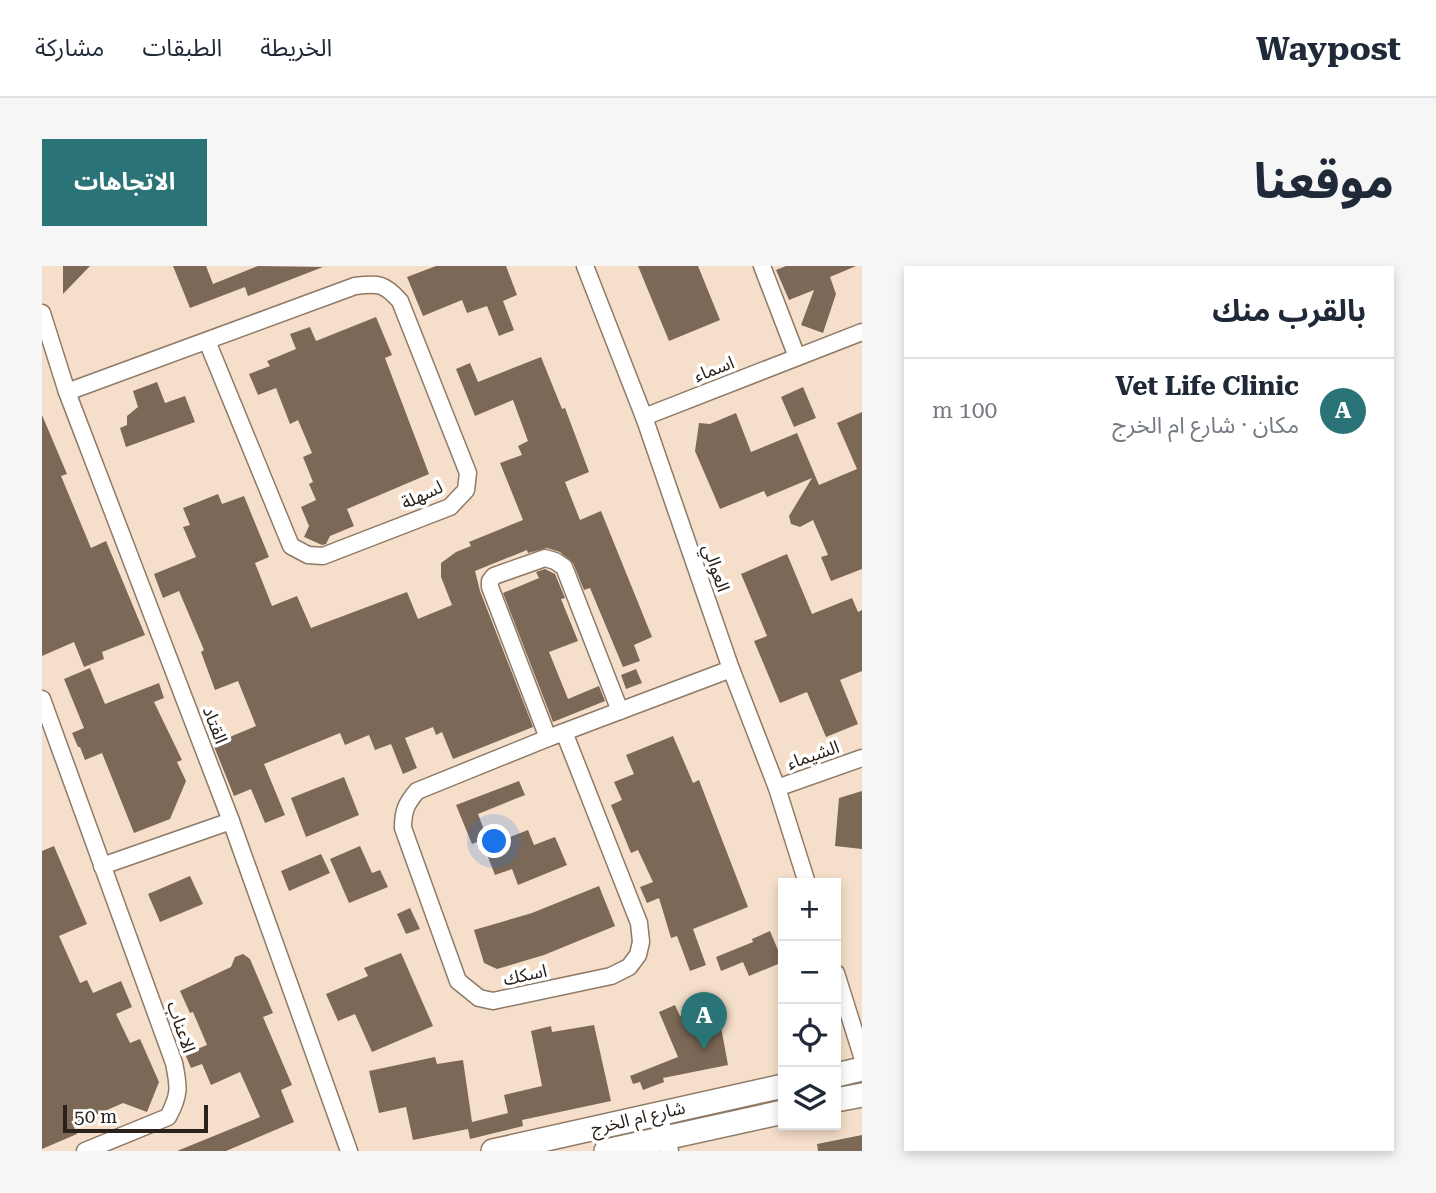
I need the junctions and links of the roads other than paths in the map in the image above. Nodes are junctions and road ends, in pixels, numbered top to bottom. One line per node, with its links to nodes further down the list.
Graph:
1 (585, 266): 8 (street, العوالي)
2 (762, 266): 6 (street)
3 (42, 313): 7 (street, القتاد)
4 (862, 332): 6 (street, اسماء)
5 (207, 341): 5 (street, لسهلة); 7 (street, لسهلة)
6 (797, 357): 8 (street, اسماء)
7 (67, 392): 16 (street, القتاد)
8 (644, 417): 9 (street, العوالي)
9 (731, 669): 11 (street, اسكك); 15 (street, العوالي)
10 (42, 699): 17 (street, الاعناب)
11 (620, 711): 12 (street, اسكك); 13 (street)
12 (564, 732): 13 (street, اسكك); 13 (street, اسكك)
13 (548, 738)
14 (862, 758): 15 (street, الشيماء)
15 (777, 788): 18 (street, العوالي)
16 (231, 821): 17 (street); 30 (street, القتاد)
17 (102, 866): 29 (street, الاعناب)
18 (805, 878)
19 (841, 989): 20 (street)
20 (862, 1056)
21 (862, 1069): 22 (street)
22 (841, 1074)
23 (778, 1087): 26 (street, شارع ام الخرج)
24 (862, 1095): 25 (street)
25 (841, 1099)
26 (658, 1113): 28 (street); 31 (street, شارع ام الخرج)
27 (778, 1113): 28 (street, شارع ام الخرج)
28 (668, 1144): 32 (street, شارع ام الخرج)
29 (85, 1151)
30 (349, 1151)
31 (493, 1151)
32 (606, 1151)

